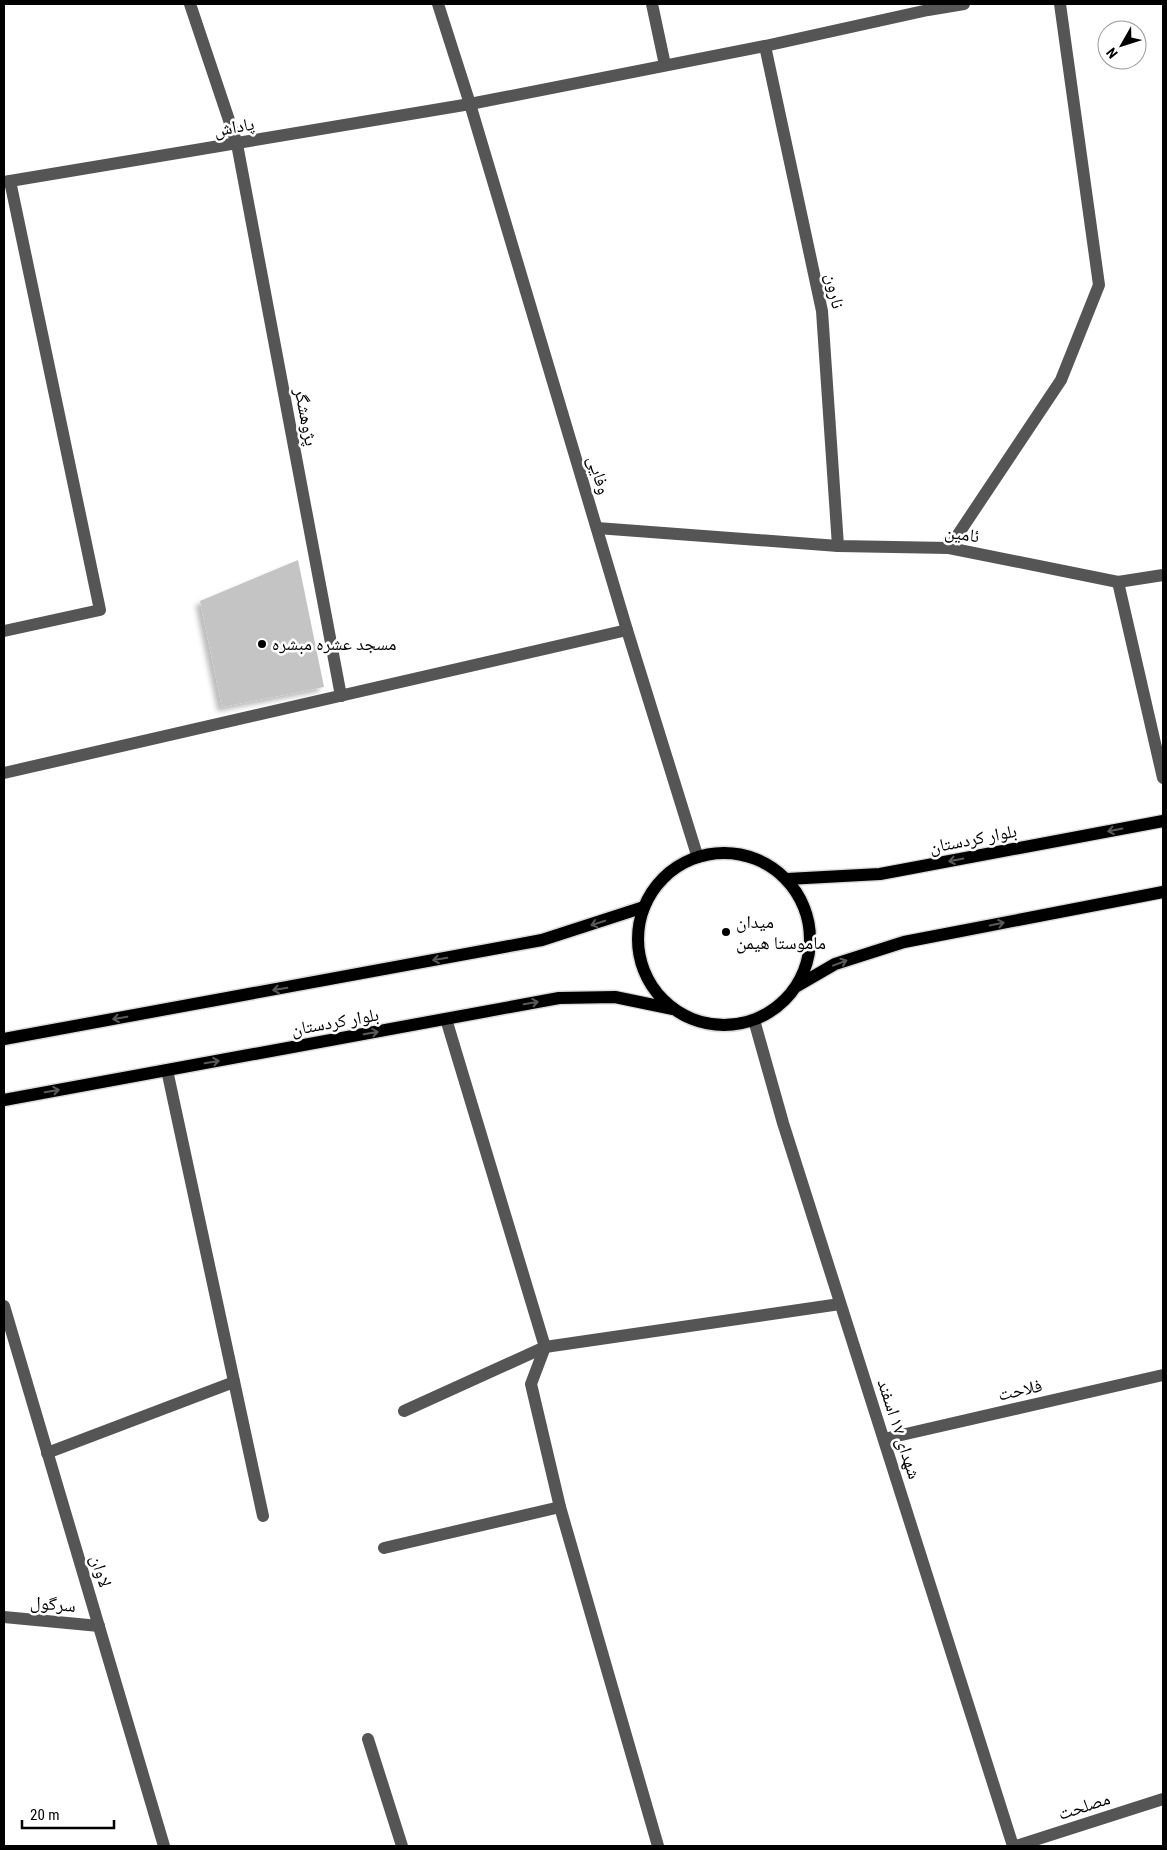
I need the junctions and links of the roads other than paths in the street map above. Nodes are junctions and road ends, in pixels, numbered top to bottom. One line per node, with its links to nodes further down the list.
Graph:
1 (190, 4): 10 (street, پژوهشگر)
2 (438, 4): 9 (street, وفایی)
3 (652, 4): 8 (street)
4 (964, 4): 6 (street, پاداش)
5 (1060, 4): 14 (street)
6 (928, 7): 7 (street, پاداش)
7 (765, 46): 8 (street, پاداش); 13 (street, نارون)
8 (665, 65): 9 (street, پاداش)
9 (470, 104): 10 (street, پاداش); 12 (street, وفایی)
10 (237, 144): 11 (street, پاداش); 19 (street, پژوهشگر)
11 (7, 182): 18 (street)
12 (597, 528): 13 (street, ئامین); 17 (street, وفایی)
13 (838, 546): 14 (street, ئامین)
14 (949, 548): 16 (street, ئامین)
15 (1163, 575): 16 (street)
16 (1118, 582): 21 (street)
17 (627, 630): 19 (street); 23 (street, وفایی)
18 (4, 631)
19 (342, 696): 20 (street)
20 (4, 773)
21 (1163, 778)
22 (1163, 821): 24 (main road, بلوار کردستان, one-way to 24)
23 (697, 855): 24 (main road); 26 (main road)
24 (787, 879): 27 (main road)
25 (1163, 892): 27 (main road, one-way to 25)
26 (644, 906): 28 (main road); 31 (main road, one-way to 31)
27 (797, 986): 30 (main road)
28 (673, 1009): 29 (main road, بلوار کردستان, one-way to 28); 30 (main road)
29 (446, 1019): 32 (main road, بلوار کردستان, one-way to 29); 36 (street)
30 (754, 1020): 34 (street, شهدای ۱۷ اسفند)
31 (4, 1039)
32 (167, 1070): 33 (main road, بلوار کردستان, one-way to 32); 38 (street)
33 (4, 1100)
34 (840, 1304): 36 (street); 40 (street, شهدای ۱۷ اسفند)
35 (4, 1306): 41 (street, لاوان)
36 (545, 1347): 39 (street); 42 (street)
37 (1163, 1376): 40 (street, فلاحت)
38 (234, 1382): 41 (street); 43 (street)
39 (404, 1411)
40 (884, 1439): 52 (street, شهدای ۱۷ اسفند)
41 (47, 1453): 46 (street, لاوان)
42 (560, 1507): 44 (street); 51 (street)
43 (264, 1516)
44 (384, 1548)
45 (4, 1617): 46 (street, سرگول)
46 (99, 1626): 49 (street, لاوان)
47 (368, 1739): 50 (street)
48 (1163, 1799): 52 (street, مصلحت)
49 (164, 1846)
50 (402, 1846)
51 (658, 1846)
52 (1014, 1846)

